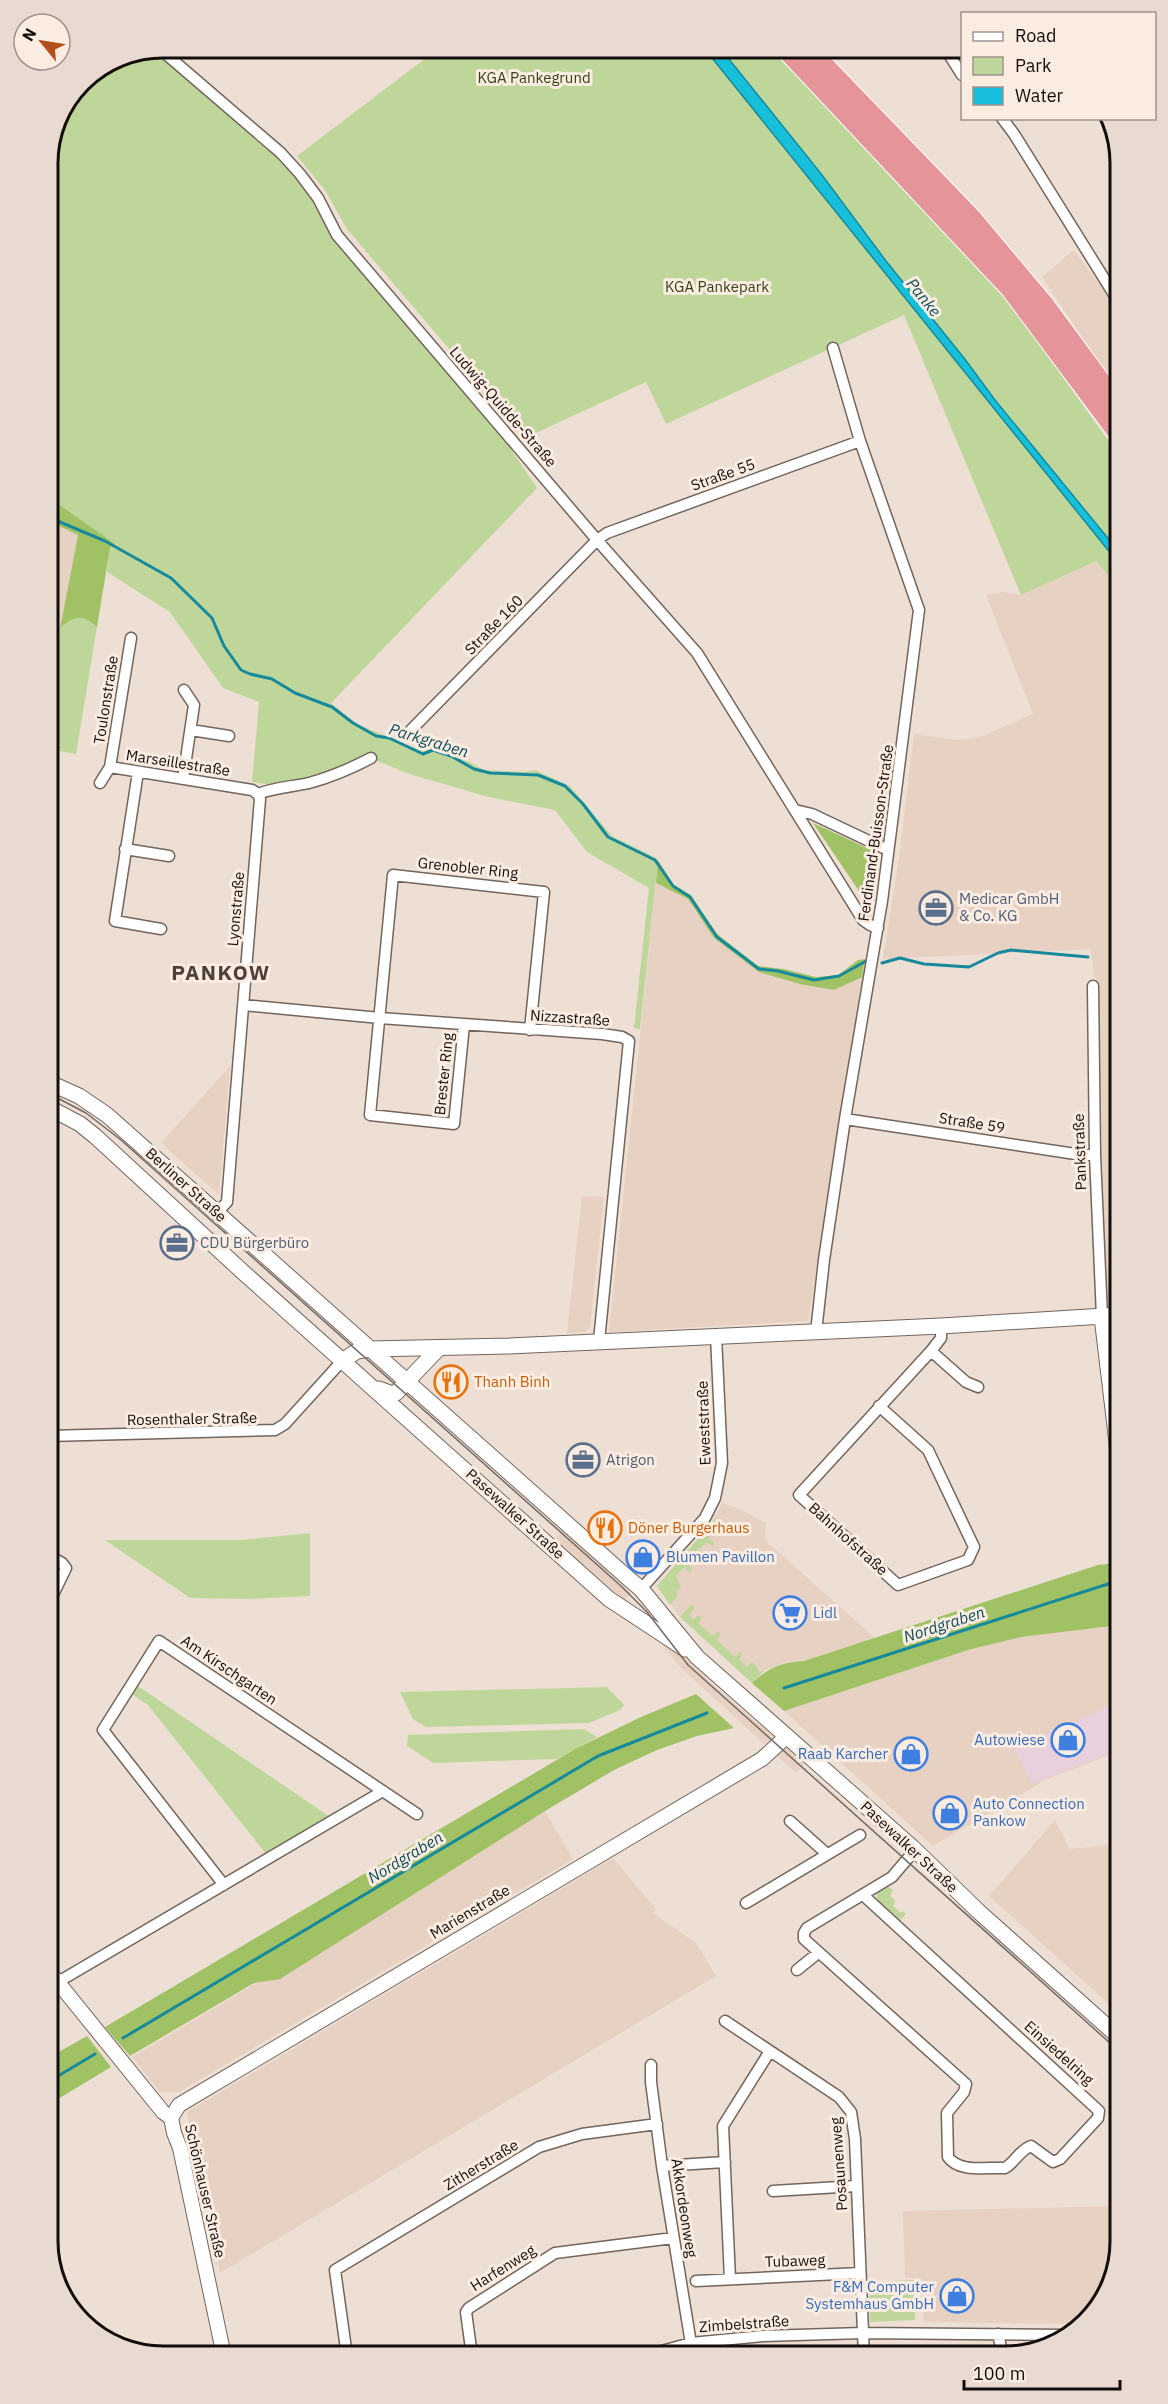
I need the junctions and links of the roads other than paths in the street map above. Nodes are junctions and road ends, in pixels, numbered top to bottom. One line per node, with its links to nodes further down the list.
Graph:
1 (170, 58): 12 (street, Ludwig-Quidde-Straße)
2 (794, 59): 10 (highway)
3 (817, 59): 9 (highway)
4 (952, 59): 5 (street)
5 (961, 72)
6 (1003, 120): 7 (street)
7 (1109, 287)
8 (833, 348): 11 (street, Ferdinand-Buisson-Straße)
9 (1109, 393)
10 (1109, 420)
11 (860, 441): 12 (street, Straße 55); 26 (street, Ferdinand-Buisson-Straße)
12 (597, 540): 16 (street, Straße 160); 24 (street, Ludwig-Quidde-Straße)
13 (131, 638): 19 (street, Toulonstraße)
14 (184, 690): 15 (street)
15 (191, 730): 17 (street); 21 (street)
16 (411, 730)
17 (229, 736)
18 (371, 758): 23 (street)
19 (110, 767): 20 (street, Marseillestraße); 22 (street, Marseillestraße)
20 (138, 772): 21 (street, Marseillestraße); 25 (street)
21 (183, 780): 23 (street, Marseillestraße)
22 (100, 783)
23 (258, 794): 31 (street, Lyonstraße)
24 (795, 810): 26 (street); 28 (street, Ludwig-Quidde-Straße)
25 (125, 849): 27 (street); 29 (street)
26 (888, 850): 28 (street, Ferdinand-Buisson-Straße)
27 (169, 856)
28 (878, 928): 37 (street, Ferdinand-Buisson-Straße)
29 (161, 929)
30 (1093, 986): 38 (street, Pankstraße)
31 (243, 1005): 32 (street, Nizzastraße); 39 (street, Lyonstraße)
32 (380, 1018): 33 (street, Nizzastraße); 33 (street, Brester Ring); 34 (street, Grenobler Ring)
33 (464, 1025): 34 (street, Nizzastraße)
34 (530, 1030): 45 (street, Nizzastraße)
35 (59, 1086): 39 (main road, Berliner Straße)
36 (59, 1112): 49 (main road, Berliner Straße)
37 (845, 1119): 38 (street, Straße 59); 43 (street, Ferdinand-Buisson-Straße)
38 (1095, 1155): 41 (street, Pankstraße)
39 (217, 1213): 46 (main road, Berliner Straße)
40 (1109, 1316): 41 (main road)
41 (1102, 1317): 42 (main road); 50 (main road)
42 (941, 1326): 43 (main road); 48 (street, Bahnhofstraße)
43 (816, 1332): 44 (main road)
44 (716, 1336): 45 (main road); 60 (street, Eweststraße)
45 (599, 1341): 47 (main road)
46 (370, 1349): 47 (main road); 49 (main road); 51 (main road, Pasewalker Straße)
47 (438, 1349): 51 (main road)
48 (931, 1351): 53 (street); 54 (street, Bahnhofstraße)
49 (342, 1360): 52 (main road, Pasewalker Straße); 55 (street, Rosenthaler Straße)
50 (1109, 1376)
51 (408, 1382): 52 (main road); 56 (main road, Pasewalker Straße)
52 (374, 1387): 57 (main road, Pasewalker Straße)
53 (978, 1387)
54 (879, 1406): 54 (street, Bahnhofstraße)
55 (58, 1436)
56 (529, 1491): 57 (main road); 60 (main road, Pasewalker Straße)
57 (511, 1511): 61 (main road, Pasewalker Straße)
58 (58, 1561): 59 (street)
59 (58, 1584)
60 (641, 1589): 61 (main road); 62 (main road, Pasewalker Straße)
61 (625, 1611): 62 (main road, Pasewalker Straße)
62 (697, 1657): 63 (main road, Pasewalker Straße)
63 (788, 1736): 68 (main road, Pasewalker Straße); 80 (street, Marienstraße)
64 (383, 1791): 65 (street, Am Kirschgarten); 70 (street); 70 (street, Am Kirschgarten)
65 (417, 1814)
66 (790, 1821): 69 (street)
67 (860, 1835): 69 (street, Pasewalker Straße)
68 (915, 1850): 71 (street, Einsiedelring); 77 (main road, Pasewalker Straße)
69 (827, 1854): 72 (street, Pasewalker Straße)
70 (224, 1885): 75 (street)
71 (863, 1895): 73 (street, Einsiedelring); 73 (street, Einsiedelring)
72 (746, 1903)
73 (818, 1953): 74 (street)
74 (797, 1970)
75 (58, 1982): 80 (street, Schönhauser Straße)
76 (725, 2021): 78 (street, Posaunenweg)
77 (1109, 2028)
78 (770, 2051): 82 (street); 84 (street, Posaunenweg)
79 (651, 2065): 81 (street, Akkordeonweg)
80 (171, 2118): 94 (street, Schönhauser Straße)
81 (657, 2124): 83 (street, Akkordeonweg); 95 (street, Zitherstraße)
82 (725, 2162): 83 (street); 88 (street)
83 (662, 2166): 86 (street, Akkordeonweg)
84 (856, 2186): 85 (street); 87 (street, Posaunenweg)
85 (773, 2191)
86 (673, 2238): 93 (street, Akkordeonweg); 96 (street, Harfenweg)
87 (860, 2273): 88 (street, Tubaweg); 90 (street, Posaunenweg)
88 (730, 2279): 89 (street, Tubaweg)
89 (696, 2281)
90 (863, 2333): 91 (street, Zimbelstraße); 93 (street, Zimbelstraße); 98 (street, Posaunenweg)
91 (998, 2334): 92 (street, Zimbelstraße); 99 (street)
92 (1051, 2334)
93 (691, 2343): 97 (street, Zimbelstraße)
94 (222, 2345)
95 (345, 2345)
96 (471, 2345)
97 (681, 2346)
98 (864, 2346)
99 (1001, 2346)

